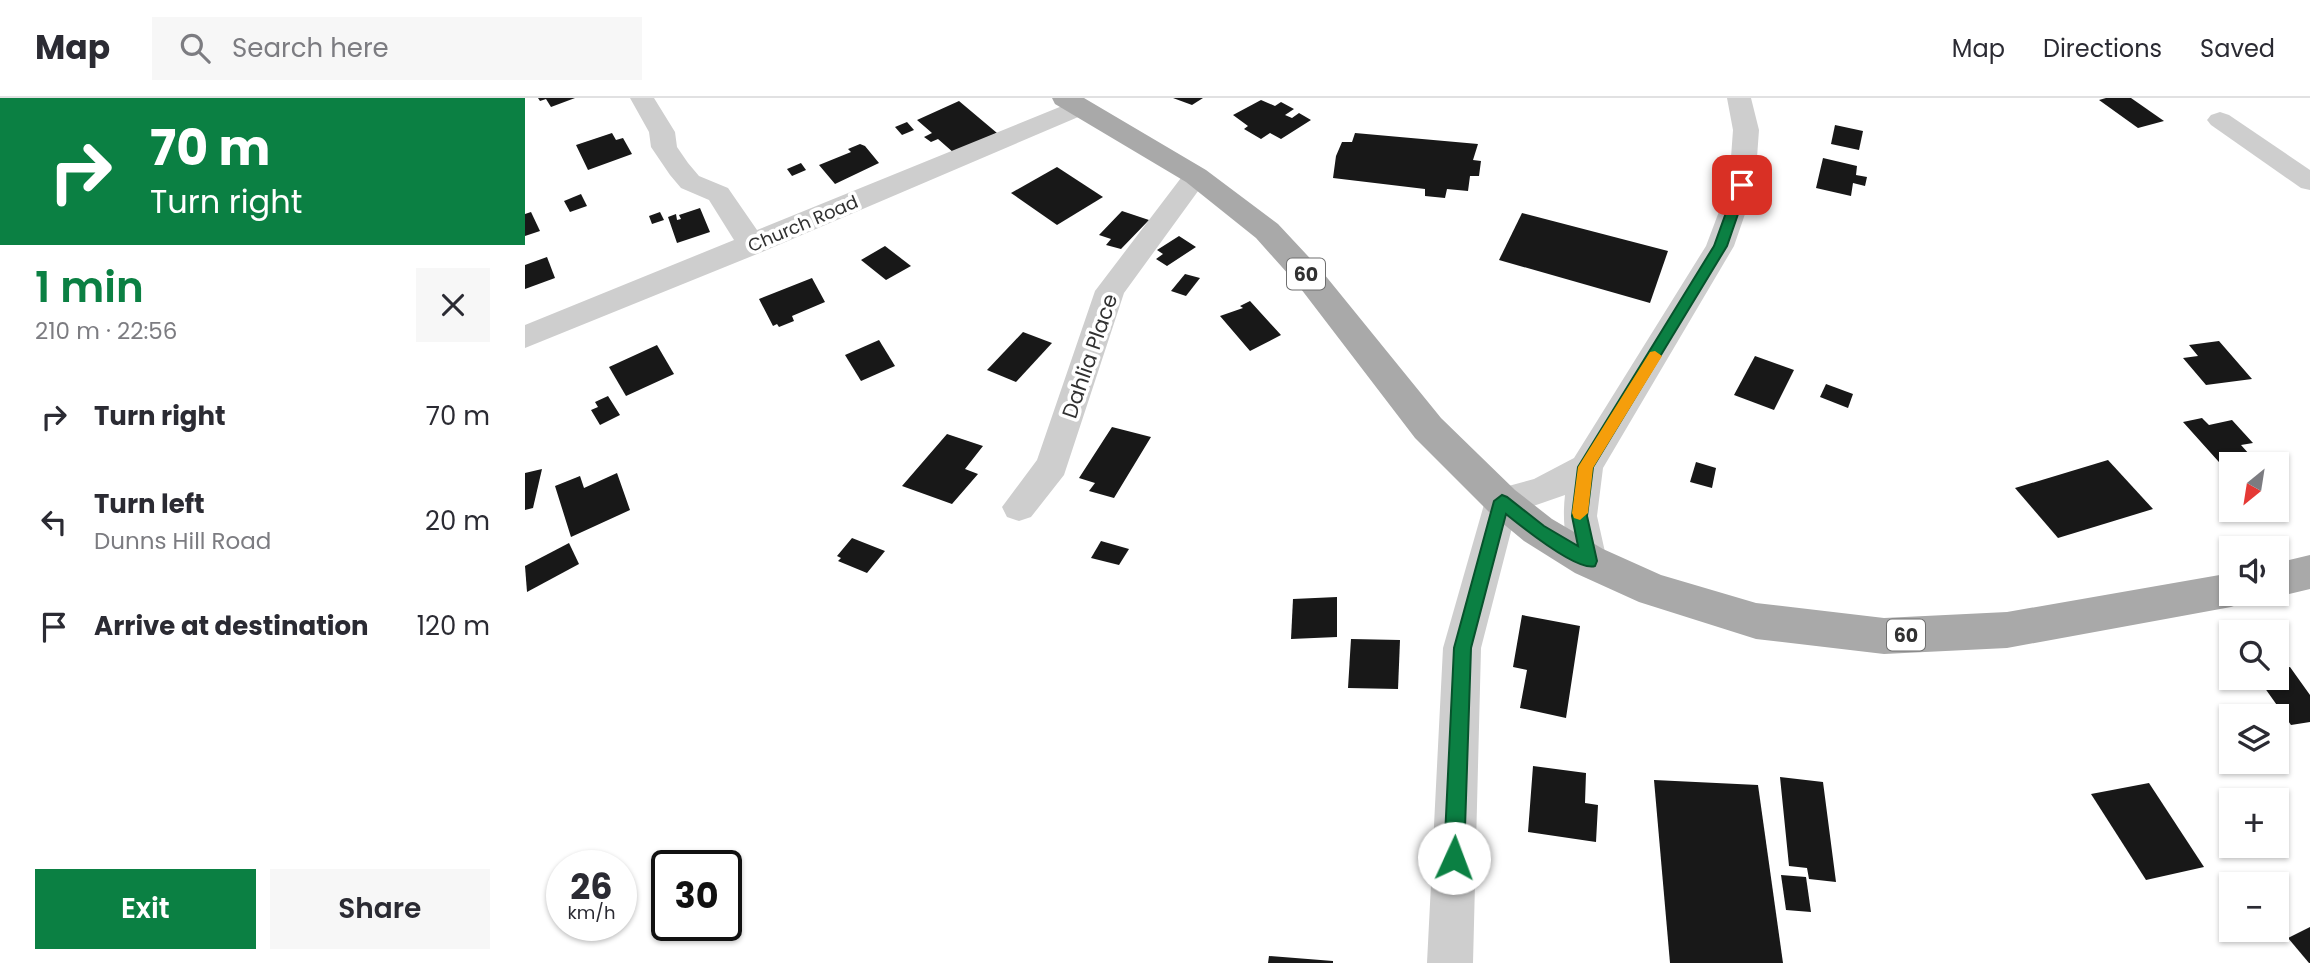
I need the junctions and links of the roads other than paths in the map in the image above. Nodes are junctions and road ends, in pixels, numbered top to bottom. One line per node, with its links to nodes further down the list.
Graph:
1 (642, 98): 7 (street)
2 (1739, 98): 9 (street)
3 (1073, 103): 5 (main road, 60); 7 (street, Church Road)
4 (2220, 120): 6 (street)
5 (1196, 176): 10 (main road, 60); 11 (street, Dahlia Place)
6 (2310, 182)
7 (752, 245): 8 (street, Church Road)
8 (525, 337)
9 (1586, 467): 10 (street); 12 (street)
10 (1502, 501): 12 (main road, 60); 16 (street)
11 (1019, 507)
12 (1589, 561): 15 (main road, 60)
13 (2310, 572): 14 (main road)
14 (2289, 577)
15 (2219, 592)
16 (1450, 963)

